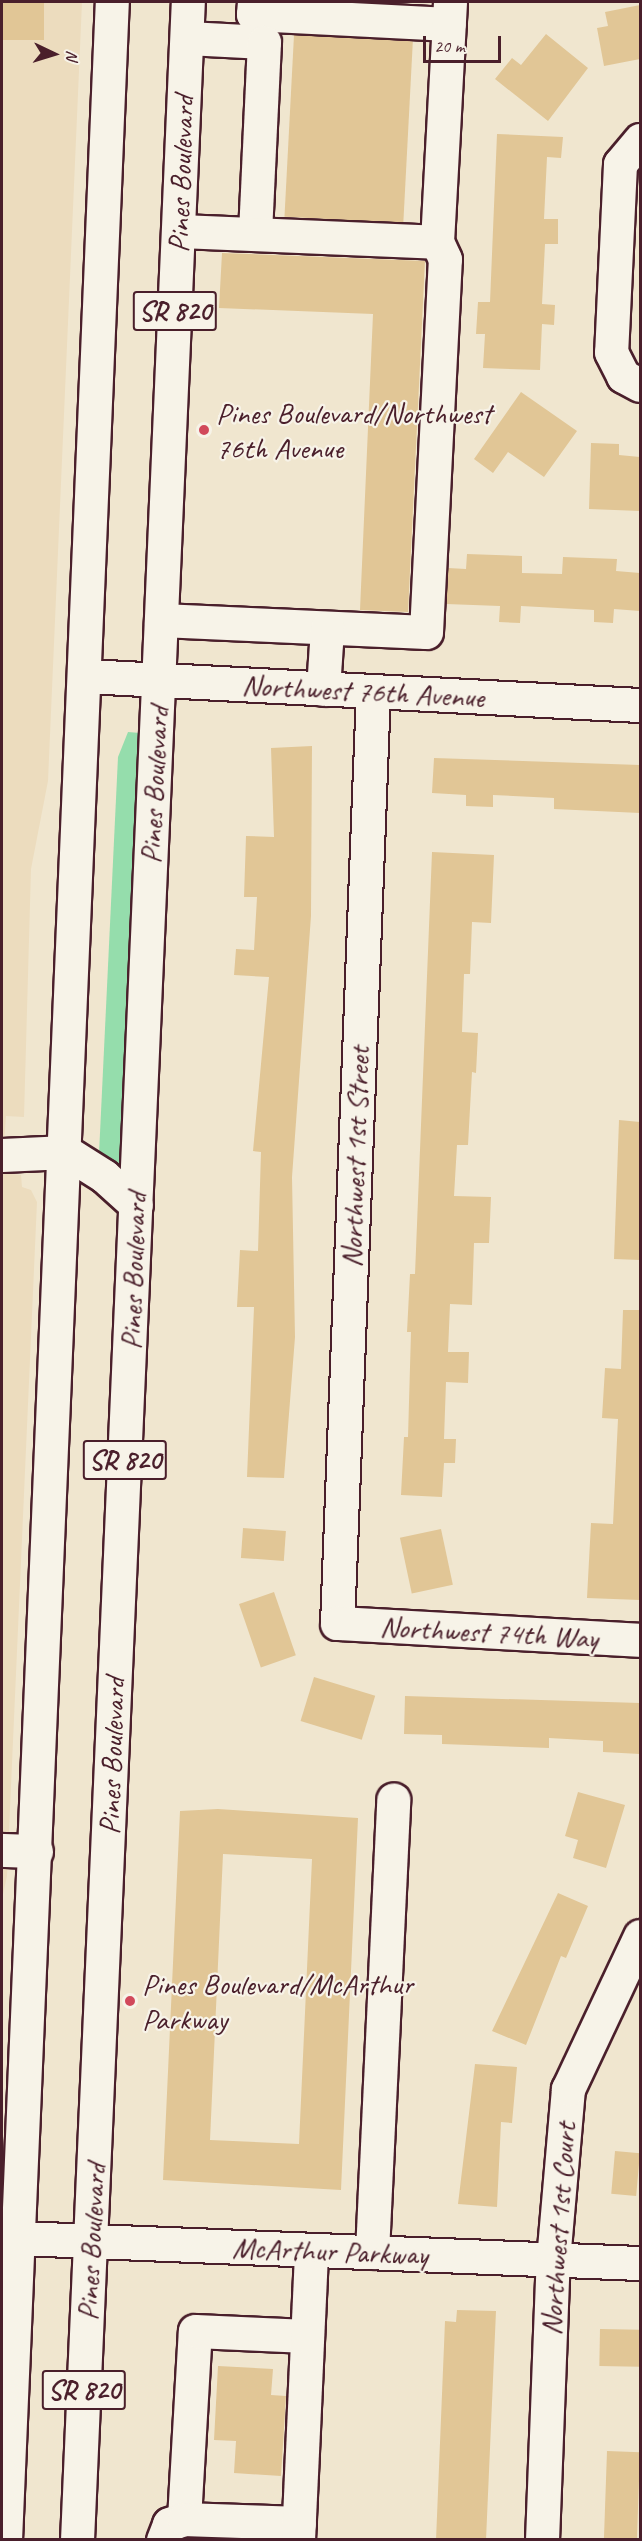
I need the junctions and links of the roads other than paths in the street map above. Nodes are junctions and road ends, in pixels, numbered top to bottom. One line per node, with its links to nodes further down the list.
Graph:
1 (112, 2): 15 (main road, SR 820)
2 (175, 2): 7 (main road)
3 (188, 2): 6 (main road, Pines Boulevard / SR 820)
4 (254, 2): 5 (main road)
5 (450, 13): 11 (main road)
6 (187, 38): 7 (main road, Pines Boulevard / SR 820); 10 (main road)
7 (183, 137): 9 (main road, Pines Boulevard / SR 820)
8 (637, 142): 12 (main road)
9 (178, 231): 10 (main road); 13 (main road, Pines Boulevard / SR 820)
10 (255, 234): 11 (main road)
11 (437, 242): 14 (main road)
12 (632, 380)
13 (161, 620): 14 (main road); 16 (main road, Pines Boulevard / SR 820)
14 (327, 628): 17 (main road)
15 (86, 676): 16 (main road, Northwest 76th Avenue); 20 (main road, SR 820)
16 (159, 679): 17 (main road, Northwest 76th Avenue); 22 (main road, Pines Boulevard / SR 820)
17 (323, 689): 18 (main road, Northwest 76th Avenue)
18 (372, 692): 19 (main road, Northwest 76th Avenue); 23 (main road, Northwest 1st Street)
19 (640, 705)
20 (66, 1152): 21 (main road); 22 (main road); 27 (main road, SR 820)
21 (2, 1155)
22 (136, 1205): 30 (main road, Pines Boulevard / SR 820)
23 (337, 1623): 24 (main road, Northwest 74th Way)
24 (640, 1640)
25 (393, 1799): 32 (main road)
26 (2, 1850): 27 (main road)
27 (36, 1851): 29 (main road, SR 820)
28 (640, 1936): 33 (main road, Northwest 1st Court)
29 (19, 2238): 30 (main road, McArthur Parkway); 38 (main road, SR 820)
30 (92, 2241): 31 (main road, McArthur Parkway); 39 (main road, Pines Boulevard / SR 820)
31 (311, 2250): 32 (main road, McArthur Parkway); 35 (main road)
32 (372, 2252): 33 (main road, McArthur Parkway)
33 (553, 2260): 34 (main road, McArthur Parkway); 40 (main road, Northwest 1st Court)
34 (640, 2263)
35 (307, 2336): 36 (main road); 37 (main road)
36 (174, 2529): 37 (main road)
37 (298, 2531)
38 (5, 2540)
39 (77, 2540)
40 (542, 2540)

